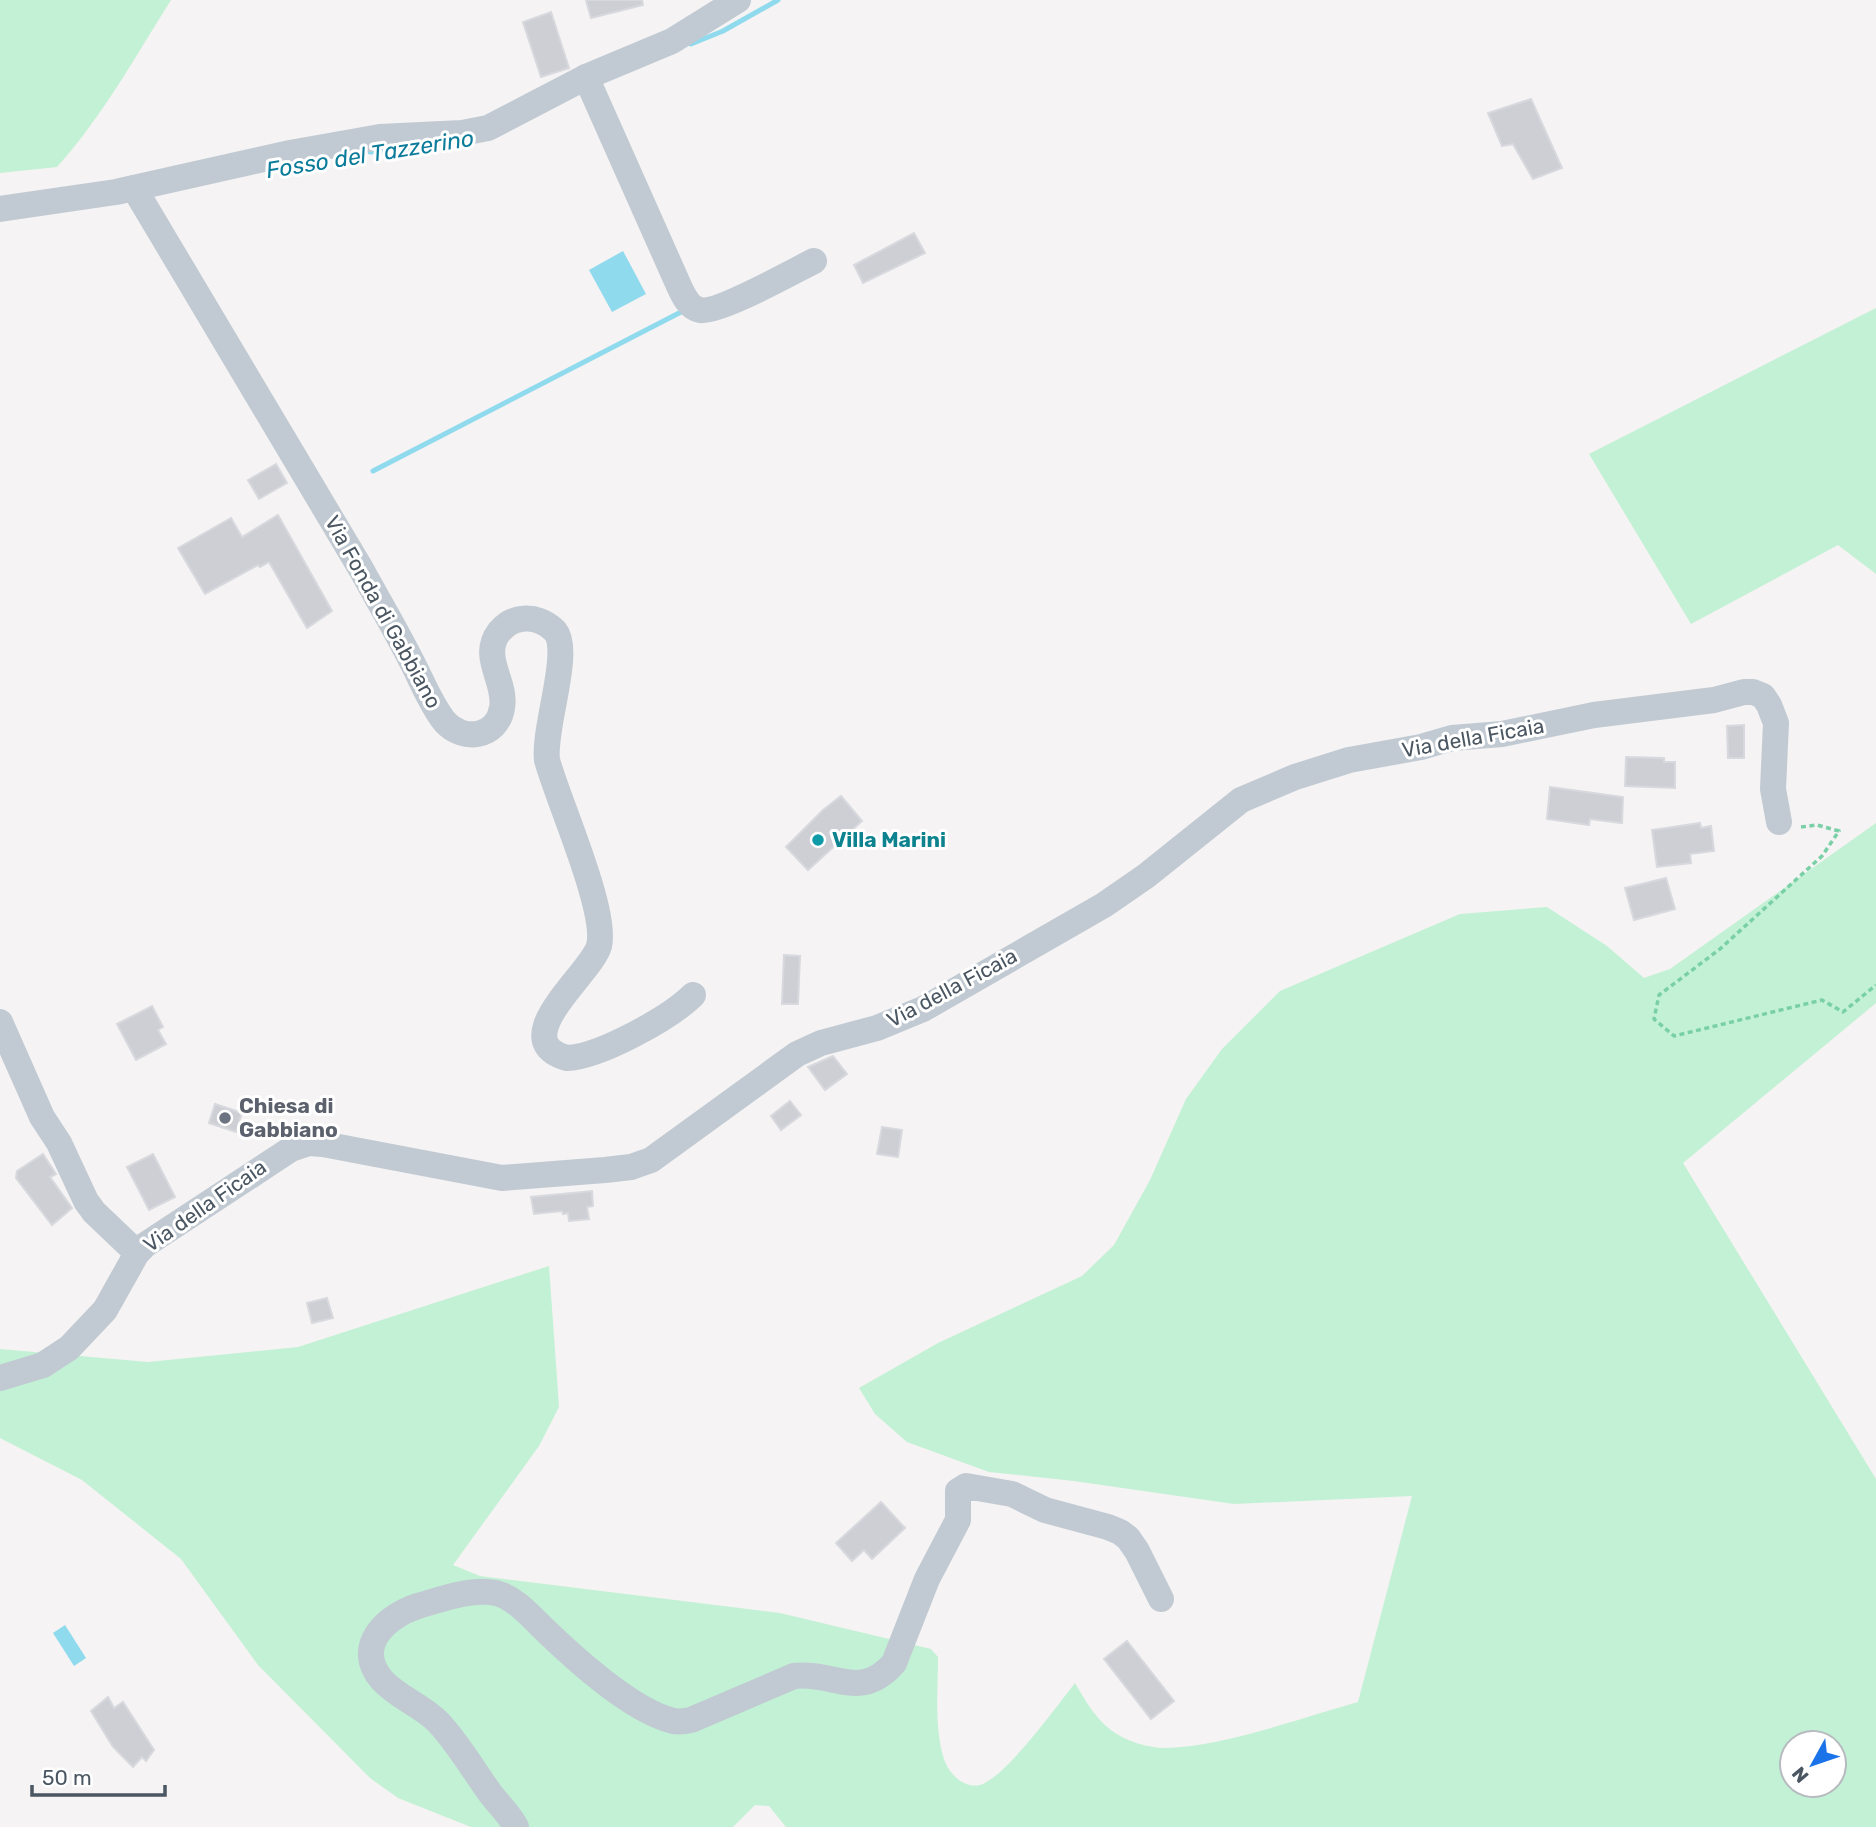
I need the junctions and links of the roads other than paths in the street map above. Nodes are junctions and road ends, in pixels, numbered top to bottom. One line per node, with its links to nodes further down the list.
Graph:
1 (738, 0): 2 (street)
2 (586, 77): 3 (street); 5 (street)
3 (134, 188): 4 (street); 7 (street, Via Fonda di Gabbiano)
4 (0, 209)
5 (814, 261)
6 (1779, 822): 9 (street, Via della Ficaia)
7 (692, 995)
8 (0, 1022): 9 (street)
9 (137, 1253): 10 (street, Via della Ficaia)
10 (0, 1378)
11 (1161, 1599): 12 (street)
12 (516, 1827)

